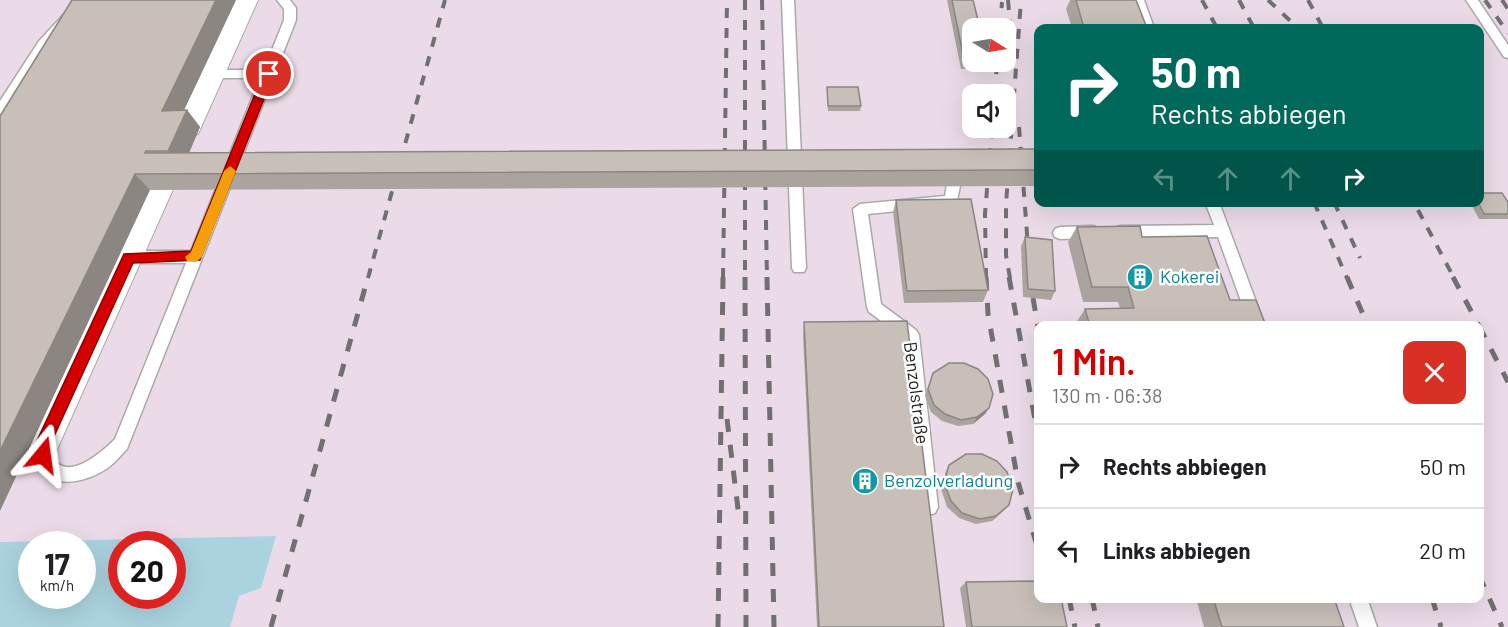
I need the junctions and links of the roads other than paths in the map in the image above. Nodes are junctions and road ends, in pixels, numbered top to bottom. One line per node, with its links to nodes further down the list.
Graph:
1 (79, 0): 11 (lane)
2 (246, 0): 9 (street)
3 (284, 0): 10 (lane)
4 (789, 0): 20 (lane)
5 (1138, 0): 7 (lane)
6 (1472, 0): 8 (lane)
7 (1147, 24)
8 (1508, 54)
9 (212, 74): 10 (lane); 12 (street)
10 (269, 74): 19 (lane)
11 (0, 111)
12 (188, 127)
13 (960, 152): 23 (lane, Benzolstraße)
14 (169, 167): 18 (street)
15 (1214, 207): 16 (lane)
16 (1223, 231): 17 (lane); 21 (lane)
17 (1060, 232)
18 (128, 257): 19 (lane); 22 (street)
19 (196, 257): 22 (lane)
20 (799, 268)
21 (1256, 321)
22 (44, 443)
23 (931, 522)
24 (1360, 603): 25 (lane)
25 (1368, 627)

